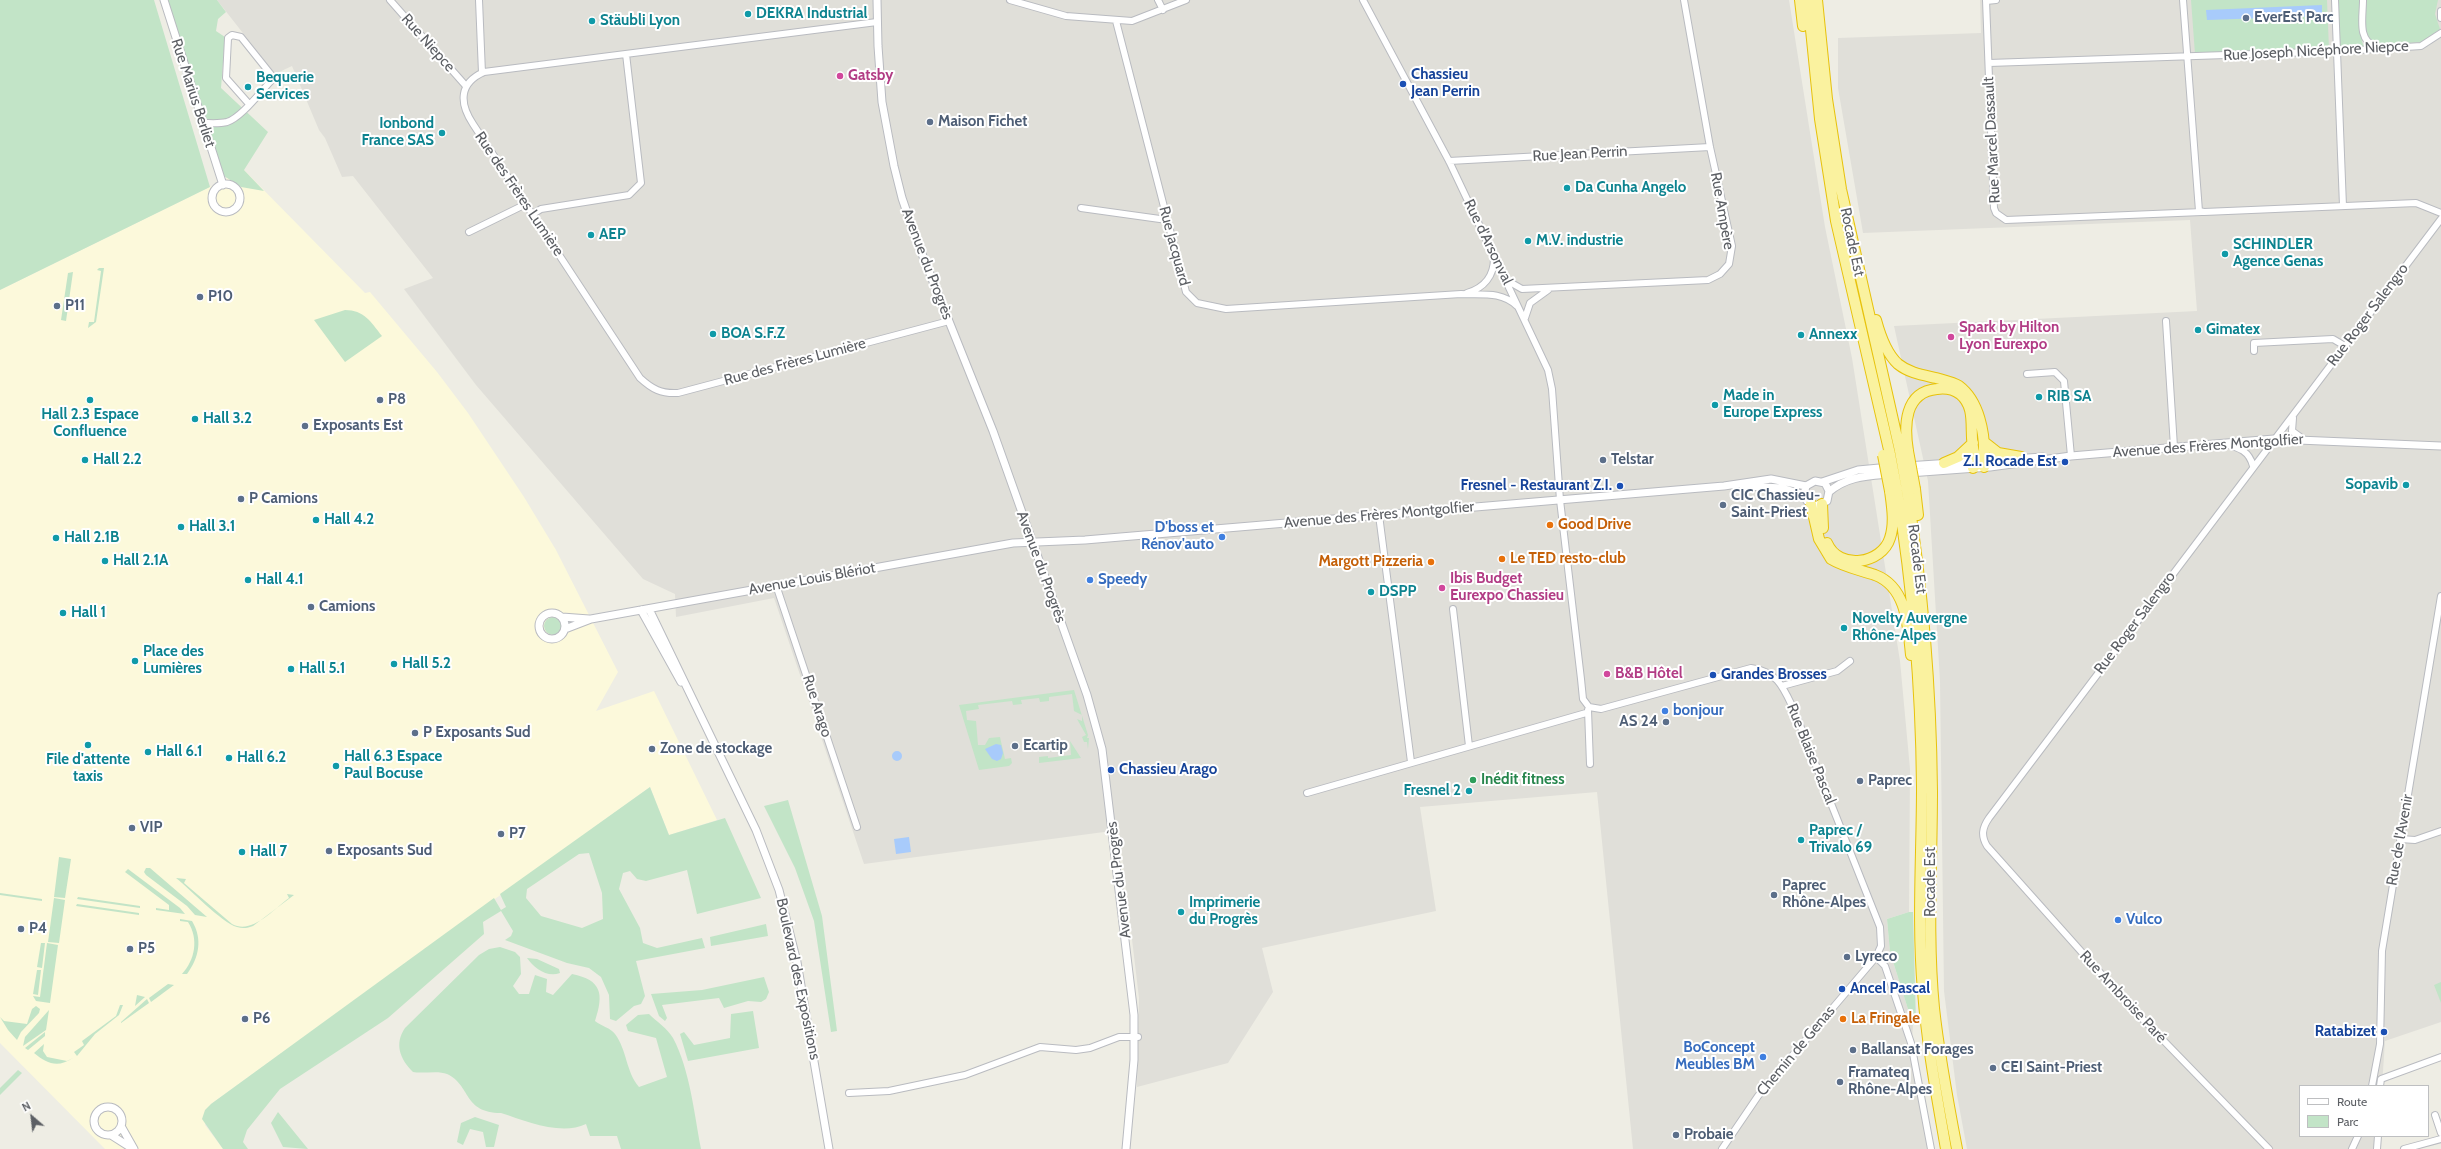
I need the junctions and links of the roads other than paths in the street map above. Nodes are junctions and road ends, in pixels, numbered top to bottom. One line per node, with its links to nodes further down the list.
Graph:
1 (164, 0): 35 (street, Rue Marius Berliet)
2 (390, 0): 33 (street, Rue Niepce)
3 (479, 0): 31 (street)
4 (877, 0): 23 (street, Avenue du Progrès)
5 (1010, 0): 22 (street)
6 (1158, 0): 19 (street)
7 (1186, 0): 19 (street)
8 (1363, 0): 37 (street, Rue d'Arsonval)
9 (1684, 0): 36 (street, Rue Ampère)
10 (1800, 0): 32 (highway)
11 (1808, 0): 32 (highway, Rocade Est)
12 (1817, 0): 25 (highway, Rocade Est)
13 (1823, 0): 25 (highway)
14 (1986, 0): 15 (street); 30 (street, Rue Marcel Dassault)
15 (1996, 0)
16 (2183, 0): 29 (street)
17 (2335, 0): 27 (street)
18 (2363, 0): 26 (street)
19 (1163, 10): 22 (street)
20 (2441, 11): 21 (street)
21 (2441, 18)
22 (1116, 21): 46 (street, Rue Jacquard)
23 (877, 22): 28 (street); 55 (street, Avenue du Progrès)
24 (2441, 33): 26 (street, Rue Joseph Nicéphore Niepce)
25 (1821, 46): 52 (highway, Rocade Est)
26 (2379, 48): 27 (street, Rue Joseph Nicéphore Niepce)
27 (2337, 51): 29 (street, Rue Joseph Nicéphore Niepce); 40 (street)
28 (626, 54): 31 (street); 44 (street)
29 (2187, 55): 30 (street, Rue Joseph Nicéphore Niepce); 42 (street)
30 (1988, 63): 42 (street, Rue Marcel Dassault)
31 (482, 73): 33 (street)
32 (1814, 73): 68 (highway, Rocade Est)
33 (466, 86): 39 (street, Rue des Frères Lumière)
34 (249, 104): 34 (street); 35 (street)
35 (202, 123): 38 (street, Rue Marius Berliet)
36 (1710, 147): 37 (street, Rue Jean Perrin); 50 (street, Rue Ampère)
37 (1449, 161): 48 (street, Rue d'Arsonval)
38 (223, 185)
39 (526, 204): 44 (street, Rue des Frères Lumière); 47 (street)
40 (2343, 206): 42 (street, Rue Marcel Dassault); 43 (street, Rue Marcel Dassault)
41 (1081, 208): 46 (street)
42 (2204, 212)
43 (2441, 213)
44 (533, 214): 55 (street, Rue des Frères Lumière)
45 (2441, 219): 57 (street, Rue Roger Salengro)
46 (1167, 220): 51 (street, Rue Jacquard)
47 (469, 232)
48 (1494, 257): 49 (street, Rue d'Arsonval); 51 (street, Rue Jacquard)
49 (1505, 278): 50 (street, Rue Ampère); 53 (street, Rue d'Arsonval)
50 (1552, 289): 54 (street, Rue Ampère)
51 (1461, 294): 53 (street, Rue Jacquard)
52 (1865, 300): 63 (highway); 68 (highway, Rocade Est)
53 (1520, 310): 54 (street, Rue d'Arsonval)
54 (1525, 320): 80 (street, Rue d'Arsonval)
55 (948, 321): 84 (street, Avenue du Progrès)
56 (2166, 321): 67 (street)
57 (2344, 346): 58 (street); 60 (street, Rue Roger Salengro)
58 (2254, 351)
59 (2027, 374): 69 (street)
60 (2296, 411): 61 (street, Rue Roger Salengro); 62 (street, Rue Roger Salengro)
61 (2274, 439): 62 (street, Avenue des Frères Montgolfier); 65 (street, Avenue des Frères Montgolfier); 73 (street, Rue Roger Salengro)
62 (2304, 439): 66 (street, Avenue des Frères Montgolfier)
63 (1984, 442): 70 (highway); 72 (highway)
64 (1973, 443): 68 (highway); 71 (highway); 72 (highway)
65 (2222, 443): 67 (street, Avenue des Frères Montgolfier); 73 (street)
66 (2441, 446)
67 (2174, 447): 69 (street, Avenue des Frères Montgolfier)
68 (1895, 453): 77 (highway, Rocade Est, bridge); 77 (highway, bridge)
69 (2071, 456): 70 (street, Avenue des Frères Montgolfier); 72 (street, Avenue des Frères Montgolfier)
70 (2021, 457): 72 (street, Avenue des Frères Montgolfier)
71 (1944, 463): 72 (street, Avenue des Frères Montgolfier); 74 (street, Avenue des Frères Montgolfier)
72 (1979, 466): 78 (street, Avenue des Frères Montgolfier)
73 (2253, 466): 103 (street, Rue Roger Salengro)
74 (1822, 482): 76 (street, Avenue des Frères Montgolfier); 78 (street)
75 (1724, 486): 76 (street, Avenue des Frères Montgolfier); 79 (street, Avenue des Frères Montgolfier); 80 (street, Avenue des Frères Montgolfier)
76 (1806, 486): 79 (street)
77 (1902, 490): 82 (highway); 95 (highway, Rocade Est); 123 (highway, Rocade Est)
78 (1829, 492): 82 (street, Avenue des Frères Montgolfier)
79 (1804, 495): 81 (street)
80 (1560, 500): 83 (street, Avenue des Frères Montgolfier); 94 (street, Rue d'Arsonval)
81 (1811, 504): 82 (street); 95 (highway)
82 (1822, 504)
83 (1379, 515): 84 (street, Avenue des Frères Montgolfier); 97 (street)
84 (1033, 542): 85 (street, Avenue Louis Blériot); 105 (street, Avenue du Progrès)
85 (776, 585): 87 (street, Avenue Louis Blériot); 100 (street, Rue Arago)
86 (2441, 596): 102 (street, Rue de l'Avenir)
87 (645, 609): 90 (street, Avenue Louis Blériot); 118 (street, Boulevard des Expositions)
88 (1453, 609): 96 (street)
89 (562, 617): 90 (street, Avenue Louis Blériot); 91 (street); 91 (street)
90 (591, 619): 91 (street, Avenue Louis Blériot)
91 (565, 629)
92 (1850, 661): 93 (street)
93 (1782, 686): 94 (street, Rue Blaise Pascal); 104 (street, Rue Blaise Pascal)
94 (1588, 710): 96 (street); 98 (street, Rue d'Arsonval)
95 (1921, 727): 122 (highway, Rocade Est)
96 (1469, 746): 97 (street)
97 (1411, 762): 99 (street)
98 (1590, 764)
99 (1308, 792)
100 (857, 827)
101 (2441, 831): 102 (street)
102 (2400, 839): 107 (street, Rue de l'Avenir)
103 (1983, 840): 124 (street, Rue Ambroise Paré)
104 (1876, 957): 120 (street, Chemin de Genas); 121 (street)
105 (1136, 1038): 109 (street); 119 (street, Avenue du Progrès)
106 (2441, 1057): 108 (street)
107 (2372, 1085)
108 (2380, 1085)
109 (849, 1093)
110 (2435, 1115): 112 (street)
111 (121, 1126): 113 (street); 113 (street); 117 (street)
112 (2441, 1133)
113 (111, 1135): 117 (street)
114 (2358, 1137): 125 (street)
115 (2378, 1137): 126 (street)
116 (2441, 1138): 127 (street)
117 (134, 1149)
118 (829, 1149)
119 (1126, 1149)
120 (1722, 1149)
121 (1931, 1149)
122 (1946, 1149)
123 (1957, 1149)
124 (2269, 1149)
125 (2352, 1149)
126 (2377, 1149)
127 (2404, 1149)

